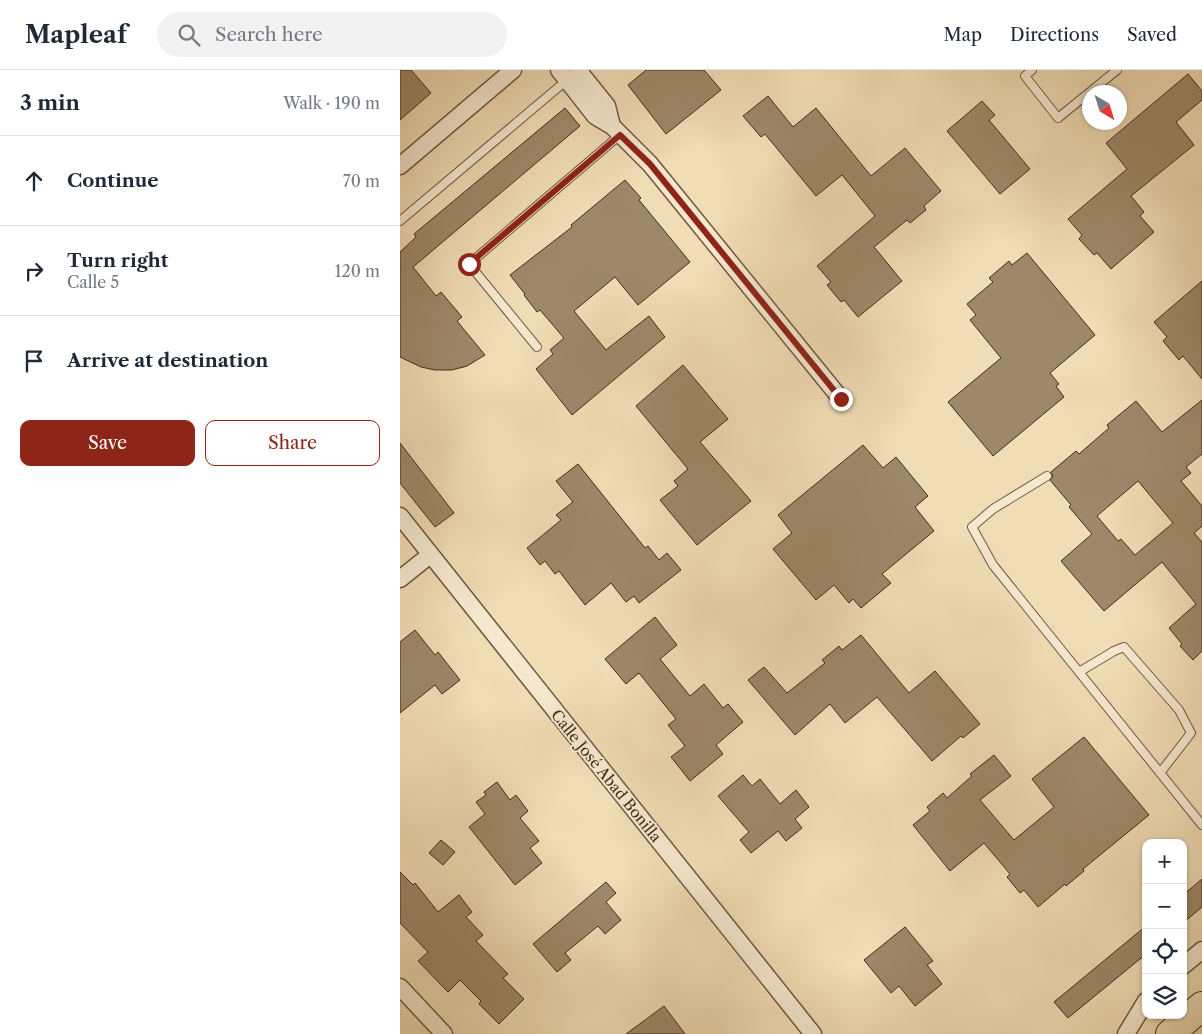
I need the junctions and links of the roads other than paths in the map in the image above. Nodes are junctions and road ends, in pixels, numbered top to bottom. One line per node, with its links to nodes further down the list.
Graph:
1 (514, 70): 7 (street)
2 (1032, 70): 4 (lane)
3 (1117, 70): 4 (lane)
4 (1022, 73)
5 (568, 74): 6 (street); 8 (lane)
6 (616, 130): 9 (lane); 10 (street)
7 (400, 166)
8 (400, 220)
9 (538, 347)
10 (841, 399)
11 (1047, 476): 15 (lane)
12 (400, 516): 13 (street, Calle José Abad Bonilla)
13 (430, 556): 14 (street); 24 (street, Calle José Abad Bonilla)
14 (400, 579)
15 (1079, 672): 16 (lane); 16 (lane)
16 (1160, 774): 17 (lane)
17 (1202, 825)
18 (1202, 950): 19 (street)
19 (1187, 963)
20 (400, 987): 23 (street)
21 (1202, 1006): 26 (highway)
22 (1142, 1008): 25 (street)
23 (444, 1034)
24 (813, 1034)
25 (1126, 1034)
26 (1170, 1034)

